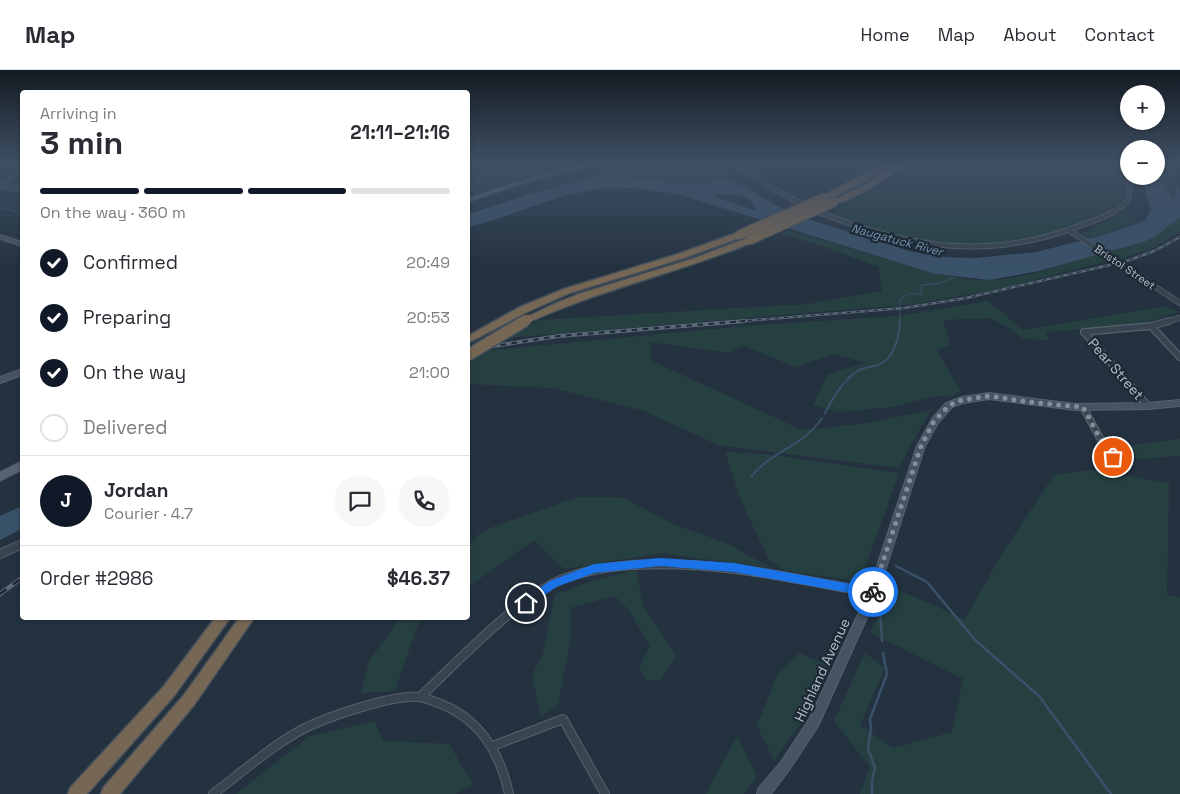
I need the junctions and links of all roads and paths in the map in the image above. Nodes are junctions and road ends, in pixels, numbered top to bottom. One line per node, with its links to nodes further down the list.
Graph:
1 (793, 199): 5 (street)
2 (821, 199): 11 (highway, bridge)
3 (841, 199): 12 (highway, bridge)
4 (1127, 199): 5 (street)
5 (1070, 230): 8 (street, Bristol Street)
6 (0, 236): 7 (main road)
7 (20, 243)
8 (1180, 303)
9 (1180, 318): 10 (street)
10 (1151, 326): 13 (street); 17 (street, Pear Street)
11 (470, 339)
12 (470, 354)
13 (1180, 357)
14 (20, 373): 15 (main road)
15 (0, 380)
16 (1180, 403): 17 (main road, Highland Avenue)
17 (1148, 406): 18 (main road, Highland Avenue)
18 (1083, 407): 19 (street); 24 (main road, Highland Avenue)
19 (1119, 462)
20 (20, 466): 21 (main road)
21 (0, 476)
22 (20, 545): 23 (street)
23 (0, 554)
24 (873, 593): 27 (street); 34 (main road, Highland Avenue)
25 (222, 620): 29 (highway)
26 (246, 620): 30 (highway)
27 (420, 697): 28 (street); 31 (street)
28 (493, 746): 32 (street); 33 (street)
29 (76, 794)
30 (109, 794)
31 (213, 794)
32 (509, 794)
33 (605, 794)
34 (762, 794)

